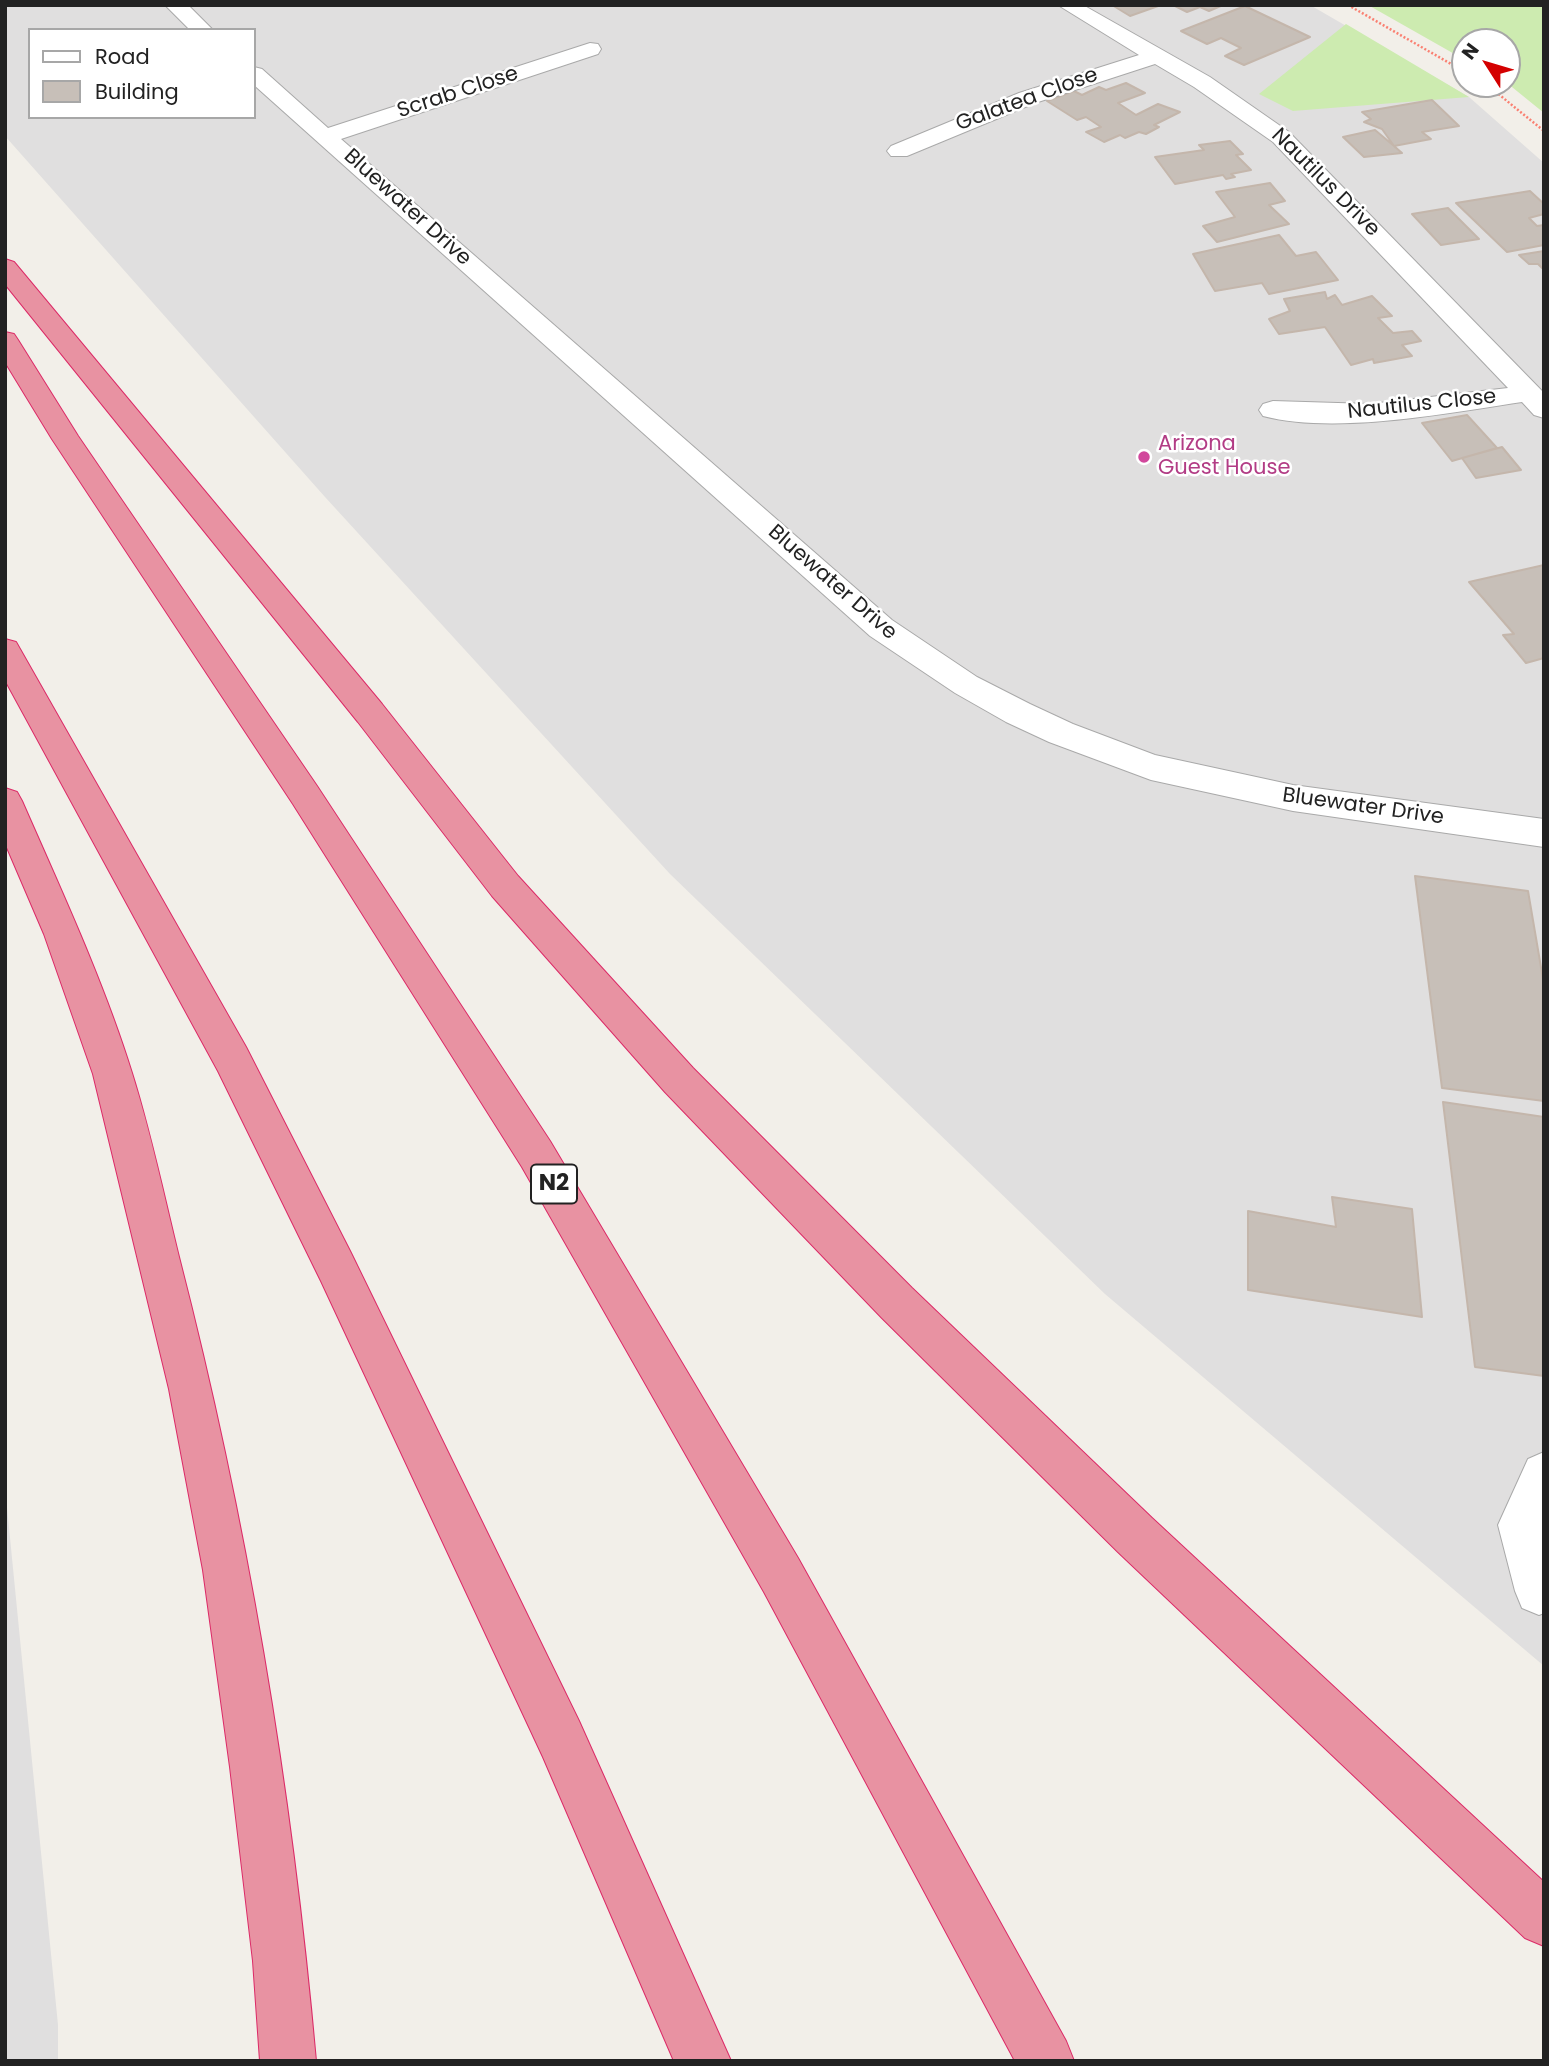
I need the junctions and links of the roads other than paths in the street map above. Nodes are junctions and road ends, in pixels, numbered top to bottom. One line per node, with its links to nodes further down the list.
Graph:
1 (174, 5): 3 (street)
2 (1068, 5): 5 (street, Nautilus Drive)
3 (201, 28)
4 (590, 49): 7 (street, Scrab Close)
5 (1158, 55): 8 (street, Galatea Close); 11 (street, Nautilus Drive)
6 (256, 76): 7 (street, Bluewater Drive)
7 (326, 136): 15 (street, Bluewater Drive)
8 (899, 151)
9 (5, 267): 18 (highway)
10 (5, 340): 21 (highway, N2)
11 (1536, 401): 12 (street, Nautilus Close)
12 (1273, 410)
13 (5, 650): 20 (highway)
14 (5, 801): 19 (highway)
15 (1544, 833)
16 (1544, 1475): 17 (street)
17 (1539, 1591)
18 (1544, 1919)
19 (288, 2061)
20 (703, 2061)
21 (1046, 2061)

